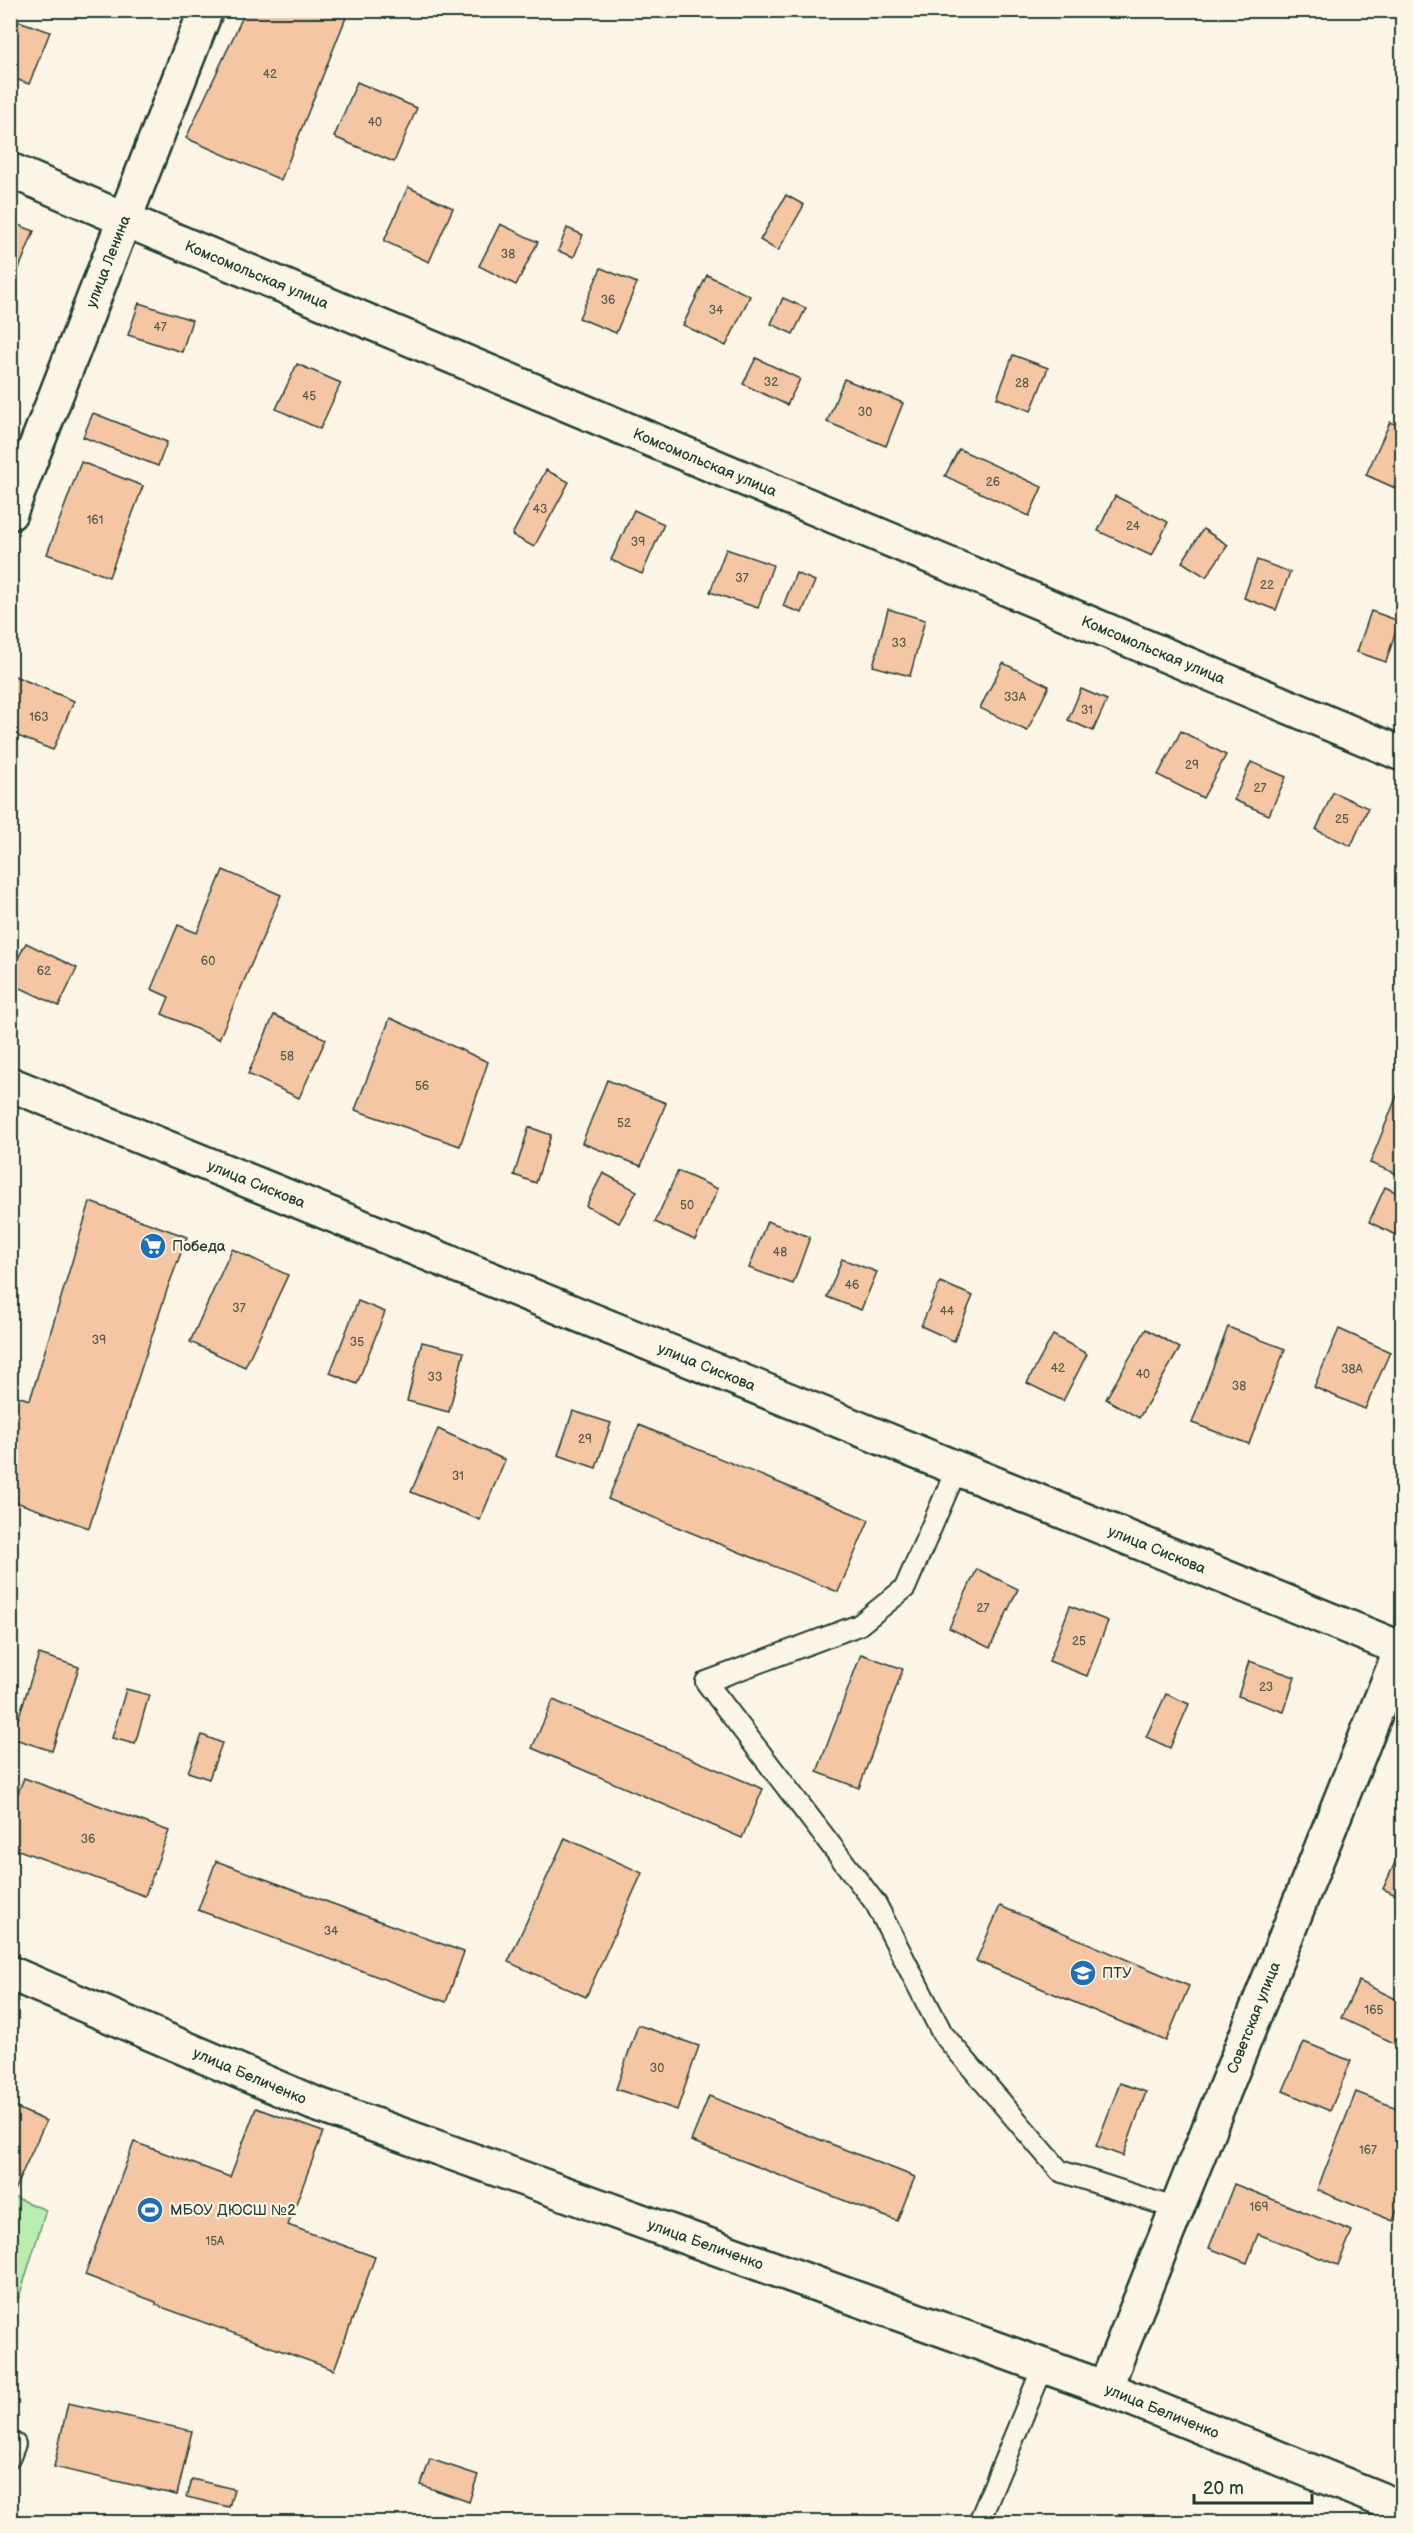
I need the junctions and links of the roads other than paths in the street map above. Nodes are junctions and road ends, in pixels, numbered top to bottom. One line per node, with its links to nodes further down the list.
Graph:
1 (206, 10): 3 (street, улица Ленина)
2 (10, 170): 3 (street, Комсомольская улица)
3 (126, 220): 4 (street, улица Ленина); 5 (street, Комсомольская улица)
4 (10, 513)
5 (1402, 754)
6 (10, 1084): 7 (street, улица Сискова)
7 (957, 1468): 8 (street, улица Сискова); 10 (lane)
8 (1402, 1649): 10 (street, Советская улица)
9 (10, 1973): 11 (street, улица Беличенко)
10 (1177, 2209): 12 (street, Советская улица)
11 (1043, 2367): 12 (street, улица Беличенко); 14 (lane)
12 (1105, 2388): 13 (street, улица Беличенко)
13 (1402, 2508)
14 (979, 2523)

